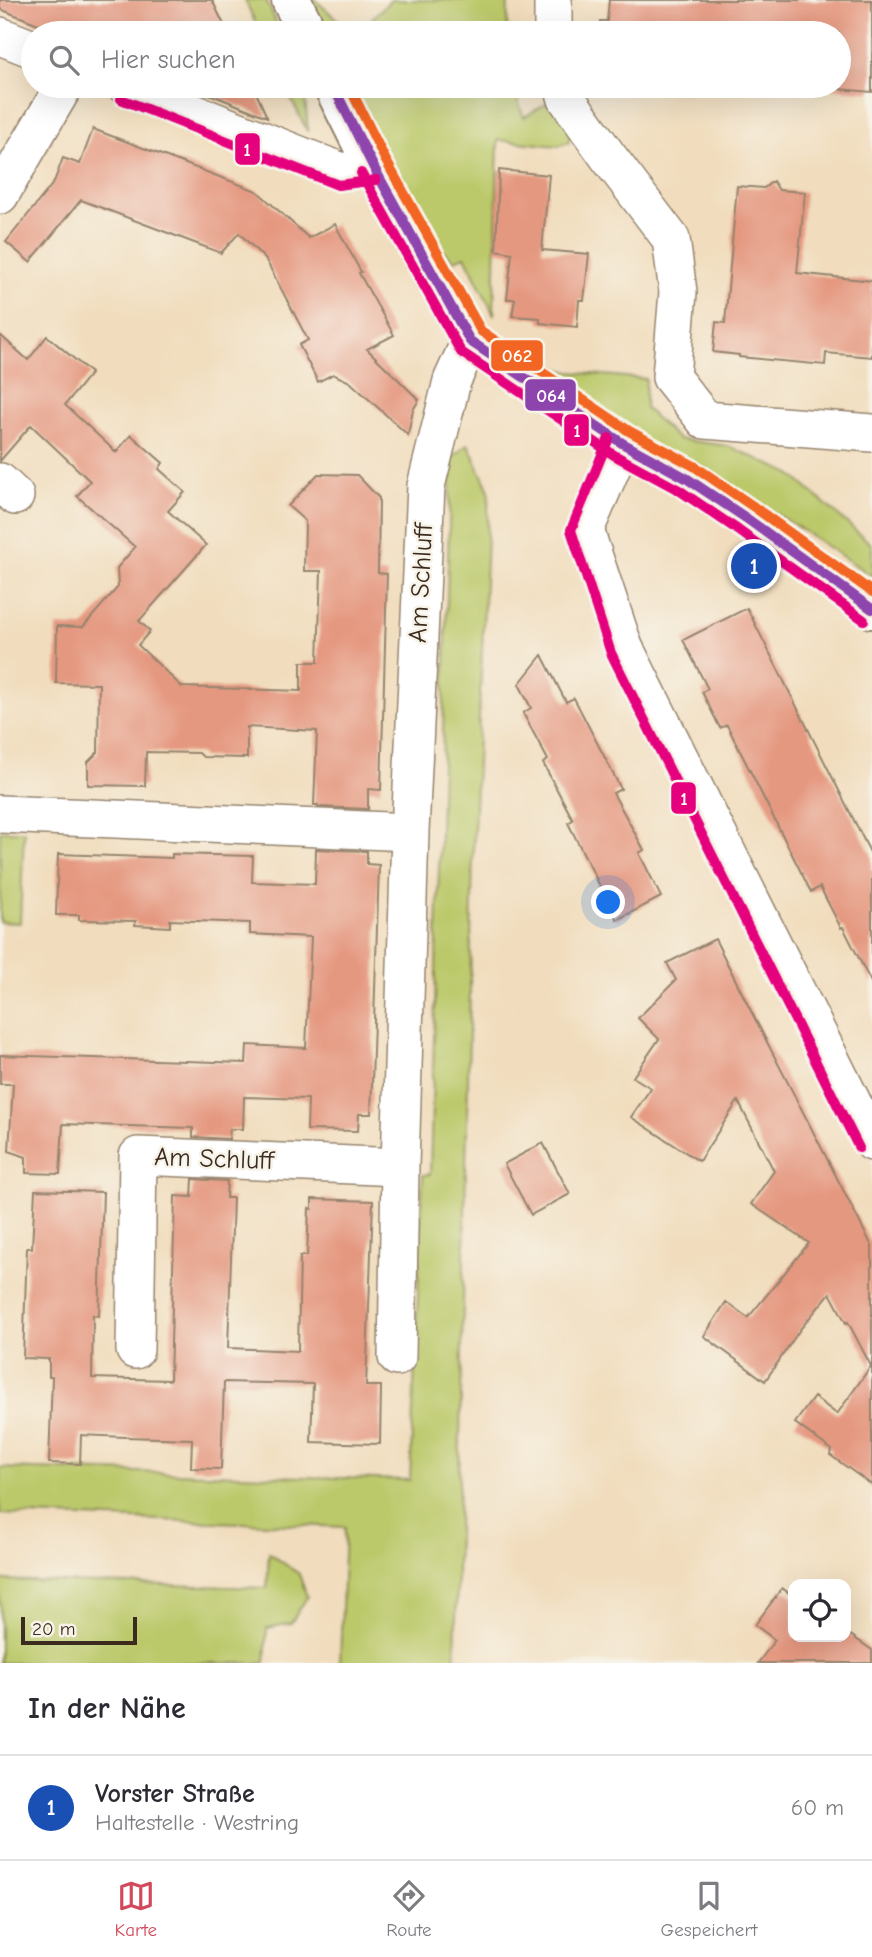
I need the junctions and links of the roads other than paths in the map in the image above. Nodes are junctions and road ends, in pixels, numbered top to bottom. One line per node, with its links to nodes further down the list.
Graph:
1 (291, 0): 3 (street)
2 (553, 0): 4 (street)
3 (302, 21)
4 (553, 21)
5 (0, 36): 6 (street)
6 (21, 44)
7 (57, 98): 12 (street)
8 (156, 98): 11 (street)
9 (339, 98): 11 (street)
10 (567, 98): 14 (street)
11 (373, 166): 13 (street)
12 (0, 195)
13 (470, 341): 15 (street); 18 (street, Am Schluff)
14 (872, 433)
15 (622, 443): 16 (street); 19 (street)
16 (872, 609)
17 (0, 814): 18 (street)
18 (410, 832): 20 (street, Am Schluff)
19 (872, 1142)
20 (400, 1167): 21 (street, Am Schluff); 22 (street, Am Schluff)
21 (135, 1350)
22 (397, 1357)

